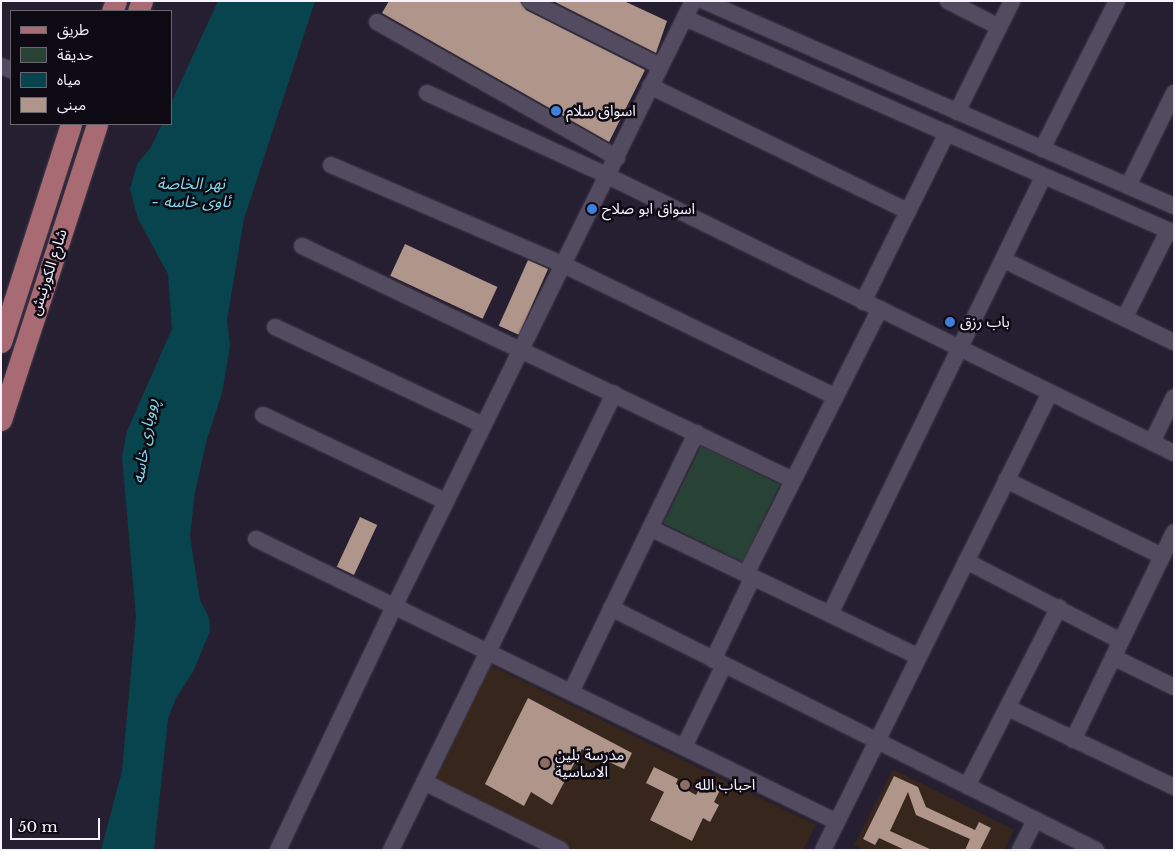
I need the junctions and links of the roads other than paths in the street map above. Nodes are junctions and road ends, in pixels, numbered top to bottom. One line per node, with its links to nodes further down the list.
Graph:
1 (530, 1): 10 (street)
2 (693, 1): 7 (street)
3 (704, 1): 14 (street)
4 (948, 1): 9 (street)
5 (1012, 1): 9 (street)
6 (1117, 1): 18 (street)
7 (685, 18): 10 (street); 17 (street)
8 (377, 22): 19 (street)
9 (999, 27): 14 (street)
10 (660, 66): 11 (street)
11 (650, 86): 19 (street); 27 (street)
12 (427, 93): 22 (street)
13 (1174, 93): 24 (street)
14 (957, 112): 18 (street)
15 (71, 125): 34 (main road, شارع الكورنيش)
16 (97, 125): 46 (main road, شارع الكورنيش)
17 (947, 133): 23 (street); 27 (street)
18 (1042, 149): 21 (street)
19 (617, 158): 22 (street)
20 (331, 165): 31 (street)
21 (1094, 171): 24 (street); 25 (street)
22 (608, 176): 31 (street); 32 (street)
23 (1044, 176): 25 (street); 30 (street)
24 (1128, 186): 26 (street)
25 (1084, 193): 28 (street)
26 (1174, 206)
27 (908, 211): 32 (street)
28 (1171, 232): 35 (street)
29 (302, 246): 39 (street)
30 (1004, 260): 35 (street); 40 (street)
31 (564, 265): 39 (street); 43 (street)
32 (863, 302): 33 (street)
33 (880, 309): 40 (street); 43 (street)
34 (7, 310): 37 (main road, شارع الكورنيش)
35 (1125, 317): 38 (street)
36 (275, 327): 47 (street)
37 (1, 342)
38 (1174, 342)
39 (522, 350): 42 (street); 47 (street)
40 (960, 350): 41 (street); 63 (street)
41 (1050, 393): 49 (street); 52 (street)
42 (614, 394): 48 (street); 65 (street)
43 (834, 396): 51 (street)
44 (1174, 397): 49 (street)
45 (263, 415): 53 (street)
46 (1, 420)
47 (483, 425): 53 (street)
48 (696, 433): 51 (street); 54 (street)
49 (1152, 442): 50 (street)
50 (1174, 453)
51 (791, 480): 59 (street)
52 (1006, 480): 57 (street); 58 (street)
53 (446, 501): 60 (street)
54 (650, 528): 59 (street); 62 (street)
55 (1174, 532): 57 (street)
56 (256, 539): 60 (street)
57 (1162, 556): 64 (street)
58 (966, 561): 61 (street); 66 (street)
59 (750, 576): 63 (street); 68 (street)
60 (394, 607): 65 (street); 80 (street)
61 (1059, 607): 64 (street); 71 (street)
62 (611, 608): 68 (street); 70 (street)
63 (830, 614): 66 (street)
64 (1121, 641): 67 (street)
65 (488, 651): 70 (street); 75 (street)
66 (919, 657): 73 (street)
67 (1113, 657): 69 (street); 72 (street)
68 (718, 662): 73 (street); 74 (street)
69 (1174, 688)
70 (571, 692): 74 (street)
71 (1008, 708): 72 (street); 76 (street)
72 (1073, 740): 77 (street)
73 (877, 742): 76 (street); 79 (street)
74 (684, 747): 79 (street)
75 (424, 782): 81 (street); 82 (street)
76 (967, 786): 78 (street)
77 (1174, 788)
78 (1035, 820): 84 (street); 85 (street)
79 (837, 822): 83 (street)
80 (278, 850)
81 (391, 850)
82 (560, 850)
83 (823, 850)
84 (1020, 850)
85 (1096, 850)

